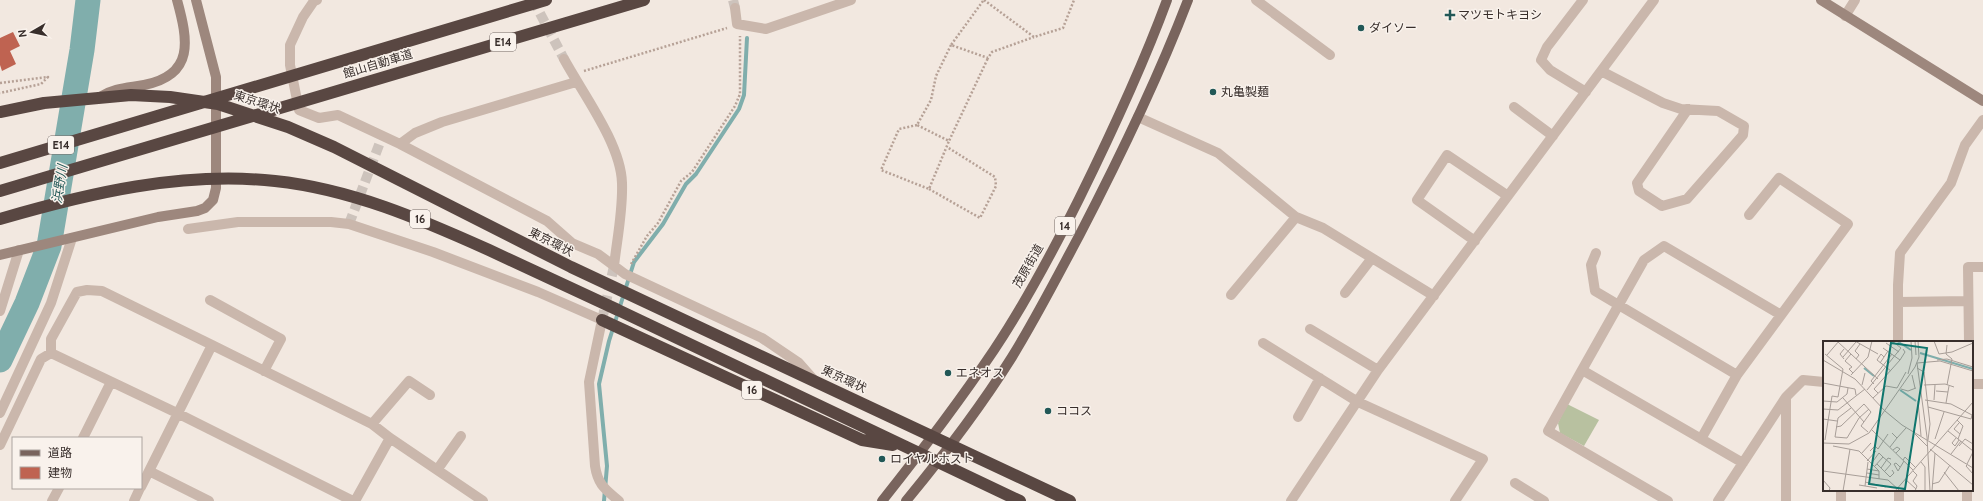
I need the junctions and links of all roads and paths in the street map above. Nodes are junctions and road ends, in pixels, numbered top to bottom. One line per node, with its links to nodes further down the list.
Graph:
1 (177, 0): 29 (street)
2 (196, 0): 31 (street)
3 (317, 0): 40 (street)
4 (546, 0): 42 (highway, 館山自動車道 / E14)
5 (644, 0): 44 (highway, 館山自動車道 / E14)
6 (851, 0): 18 (street)
7 (1074, 0): 19 (path)
8 (1167, 0): 90 (main road, 茂原街道 / 14)
9 (1188, 0): 35 (main road, 14)
10 (1256, 0): 21 (street)
11 (1583, 0): 27 (street)
12 (1654, 0): 24 (street)
13 (1821, 0): 17 (street)
14 (1855, 0): 17 (street)
15 (984, 1): 19 (path); 20 (path)
16 (735, 8): 18 (street)
17 (1845, 16): 30 (street)
18 (737, 24): 25 (path); 58 (path)
19 (1034, 37): 22 (path)
20 (951, 45): 22 (path); 37 (path)
21 (1330, 55)
22 (988, 58): 39 (path)
23 (564, 59): 25 (street)
24 (1601, 71): 27 (street); 33 (street)
25 (574, 78): 40 (street); 56 (street)
26 (0, 83): 28 (path)
27 (1586, 92): 38 (street)
28 (0, 93)
29 (100, 97): 31 (highway, 東京環状 / 16); 34 (highway, 東京環状 / 16)
30 (1983, 101)
31 (218, 104): 50 (street); 80 (highway, 東京環状 / 16)
32 (1514, 107): 38 (street)
33 (1688, 110): 33 (street)
34 (0, 112)
35 (1138, 117): 47 (street); 95 (main road, 14)
36 (1983, 120): 64 (street)
37 (917, 125): 39 (path); 43 (path)
38 (1553, 136): 45 (street)
39 (949, 141): 41 (path)
40 (400, 144): 56 (street)
41 (947, 147): 43 (path); 43 (path)
42 (5, 162)
43 (929, 189)
44 (4, 190)
45 (1508, 196): 51 (street); 51 (street)
46 (1749, 215): 67 (street)
47 (1296, 217): 55 (street); 60 (street)
48 (2, 219): 97 (highway, 16)
49 (188, 229): 68 (street)
50 (72, 238): 52 (street); 86 (street)
51 (1475, 241): 61 (street)
52 (19, 250): 54 (street); 66 (street)
53 (1596, 253): 65 (street)
54 (2, 256)
55 (1372, 258): 59 (street); 61 (street)
56 (614, 266): 58 (street)
57 (1983, 267): 63 (street)
58 (625, 274): 80 (street)
59 (1345, 293)
60 (1231, 295)
61 (1434, 296): 75 (street)
62 (210, 300): 77 (street)
63 (1968, 301): 64 (street); 71 (street)
64 (1898, 302): 70 (street)
65 (1619, 305): 67 (street); 76 (street); 78 (street)
66 (0, 311)
67 (1782, 315): 78 (street)
68 (602, 320): 97 (highway, 16); 112 (street)
69 (1310, 328): 75 (street)
70 (1898, 341)
71 (1968, 341)
72 (1263, 343): 79 (street)
73 (212, 344): 74 (street); 77 (street); 87 (street)
74 (51, 354): 81 (street); 96 (street)
75 (1378, 370): 85 (street)
76 (1582, 370): 94 (street); 120 (street)
77 (264, 371): 89 (street)
78 (1738, 375): 94 (street)
79 (1320, 378): 85 (street); 88 (street)
80 (815, 380): 90 (highway, 東京環状 / 16)
81 (111, 382): 87 (street); 92 (street)
82 (1823, 382): 84 (street)
83 (430, 394): 89 (street)
84 (1786, 397): 100 (street); 122 (street)
85 (1358, 402): 117 (street); 118 (street)
86 (0, 413)
87 (177, 413): 102 (street); 110 (street)
88 (1298, 417)
89 (372, 424): 93 (street)
90 (933, 435): 95 (highway, 東京環状 / 16); 98 (main road, 茂原街道 / 14)
91 (460, 436): 101 (street)
92 (84, 437)
93 (390, 438): 101 (street); 110 (street)
94 (1701, 439): 100 (street)
95 (951, 445): 99 (main road, 14); 116 (highway, 東京環状 / 16)
96 (0, 446)
97 (906, 447): 98 (highway, 16)
98 (920, 453): 99 (highway, 16); 113 (main road, 茂原街道 / 14)
99 (938, 462): 114 (main road, 14); 115 (highway, 16)
100 (1743, 463): 121 (street)
101 (437, 470): 111 (street)
102 (149, 471): 104 (street); 109 (street)
103 (1515, 483): 119 (street)
104 (142, 485)
105 (58, 489): 107 (street)
106 (140, 489): 108 (street)
107 (52, 501)
108 (134, 501)
109 (209, 501)
110 (354, 501)
111 (483, 501)
112 (619, 501)
113 (882, 501)
114 (906, 501)
115 (1020, 501)
116 (1070, 501)
117 (1291, 501)
118 (1455, 501)
119 (1544, 501)
120 (1668, 501)
121 (1718, 501)
122 (1786, 501)

